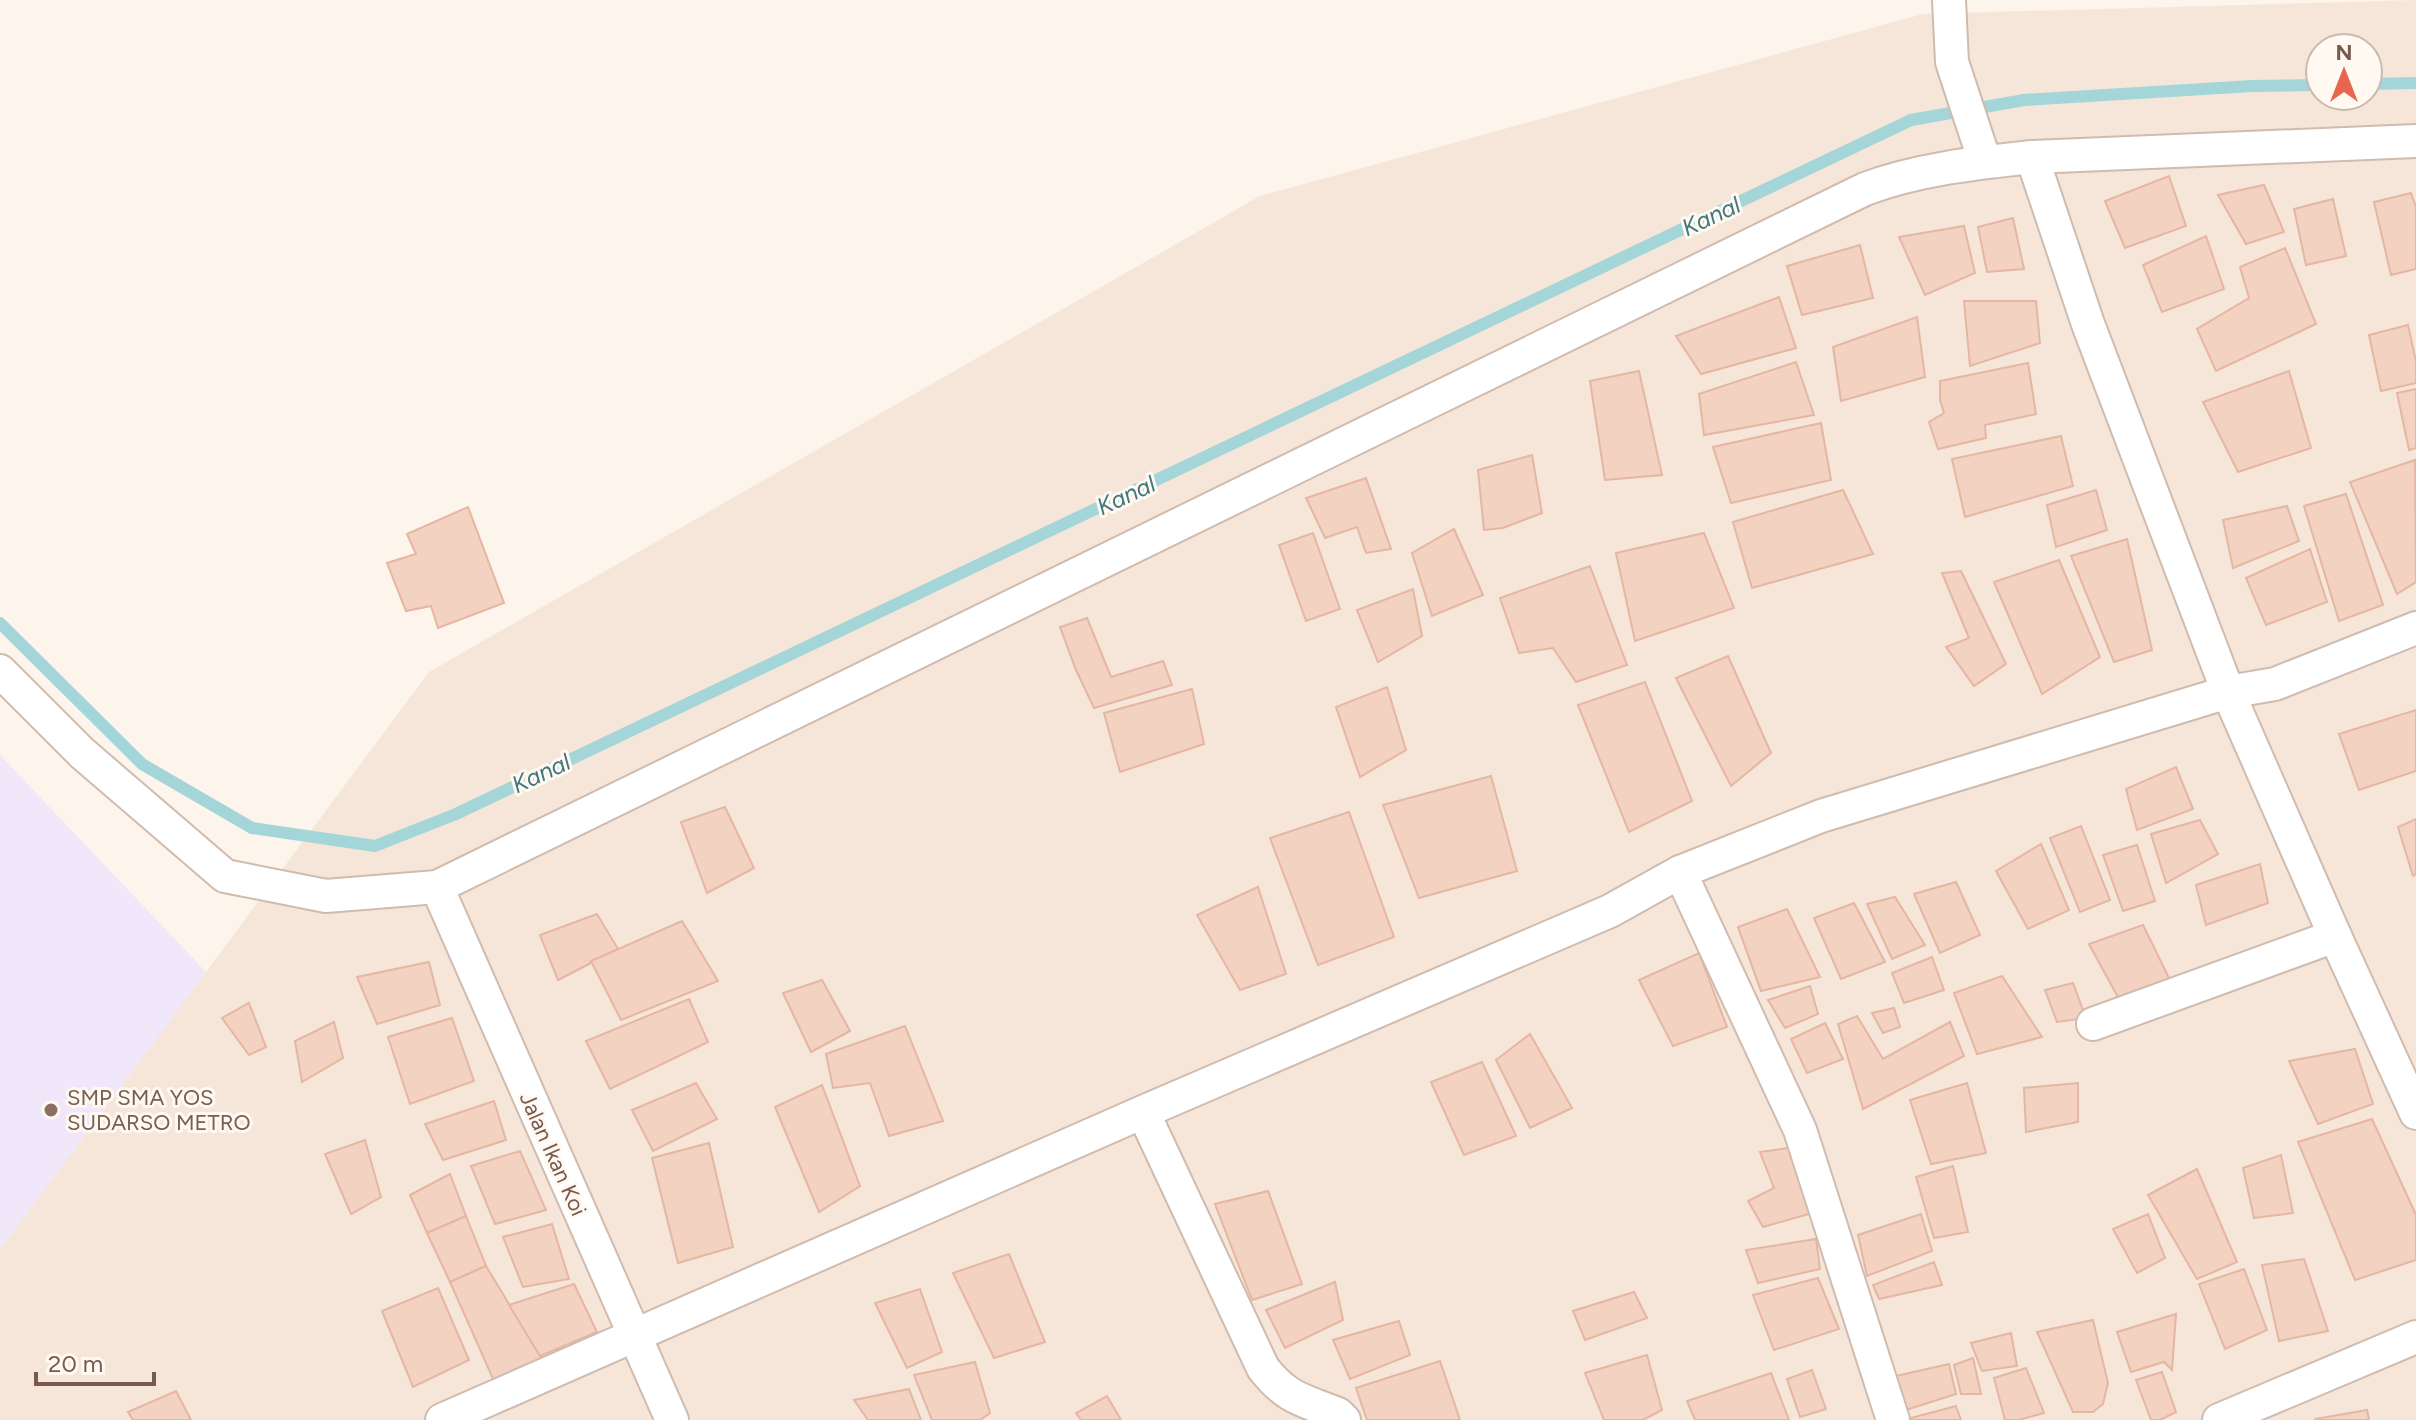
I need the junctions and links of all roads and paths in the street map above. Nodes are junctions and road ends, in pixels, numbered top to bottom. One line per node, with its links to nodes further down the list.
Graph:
1 (1949, 0): 3 (street)
2 (2416, 141): 4 (street)
3 (1982, 154): 4 (street); 9 (street)
4 (2032, 157): 7 (street)
5 (2416, 628): 7 (street)
6 (0, 671): 9 (street)
7 (2228, 692): 8 (street); 10 (street)
8 (1680, 872): 12 (street); 19 (street)
9 (437, 887): 14 (street, Jalan Ikan Koi)
10 (2335, 936): 11 (street); 13 (street)
11 (2093, 1024)
12 (1143, 1112): 14 (street); 18 (street)
13 (2416, 1113)
14 (633, 1336): 16 (street); 17 (street, Jalan Ikan Koi)
15 (2416, 1337): 20 (street)
16 (442, 1420)
17 (672, 1420)
18 (1344, 1420)
19 (1893, 1420)
20 (2219, 1420)

